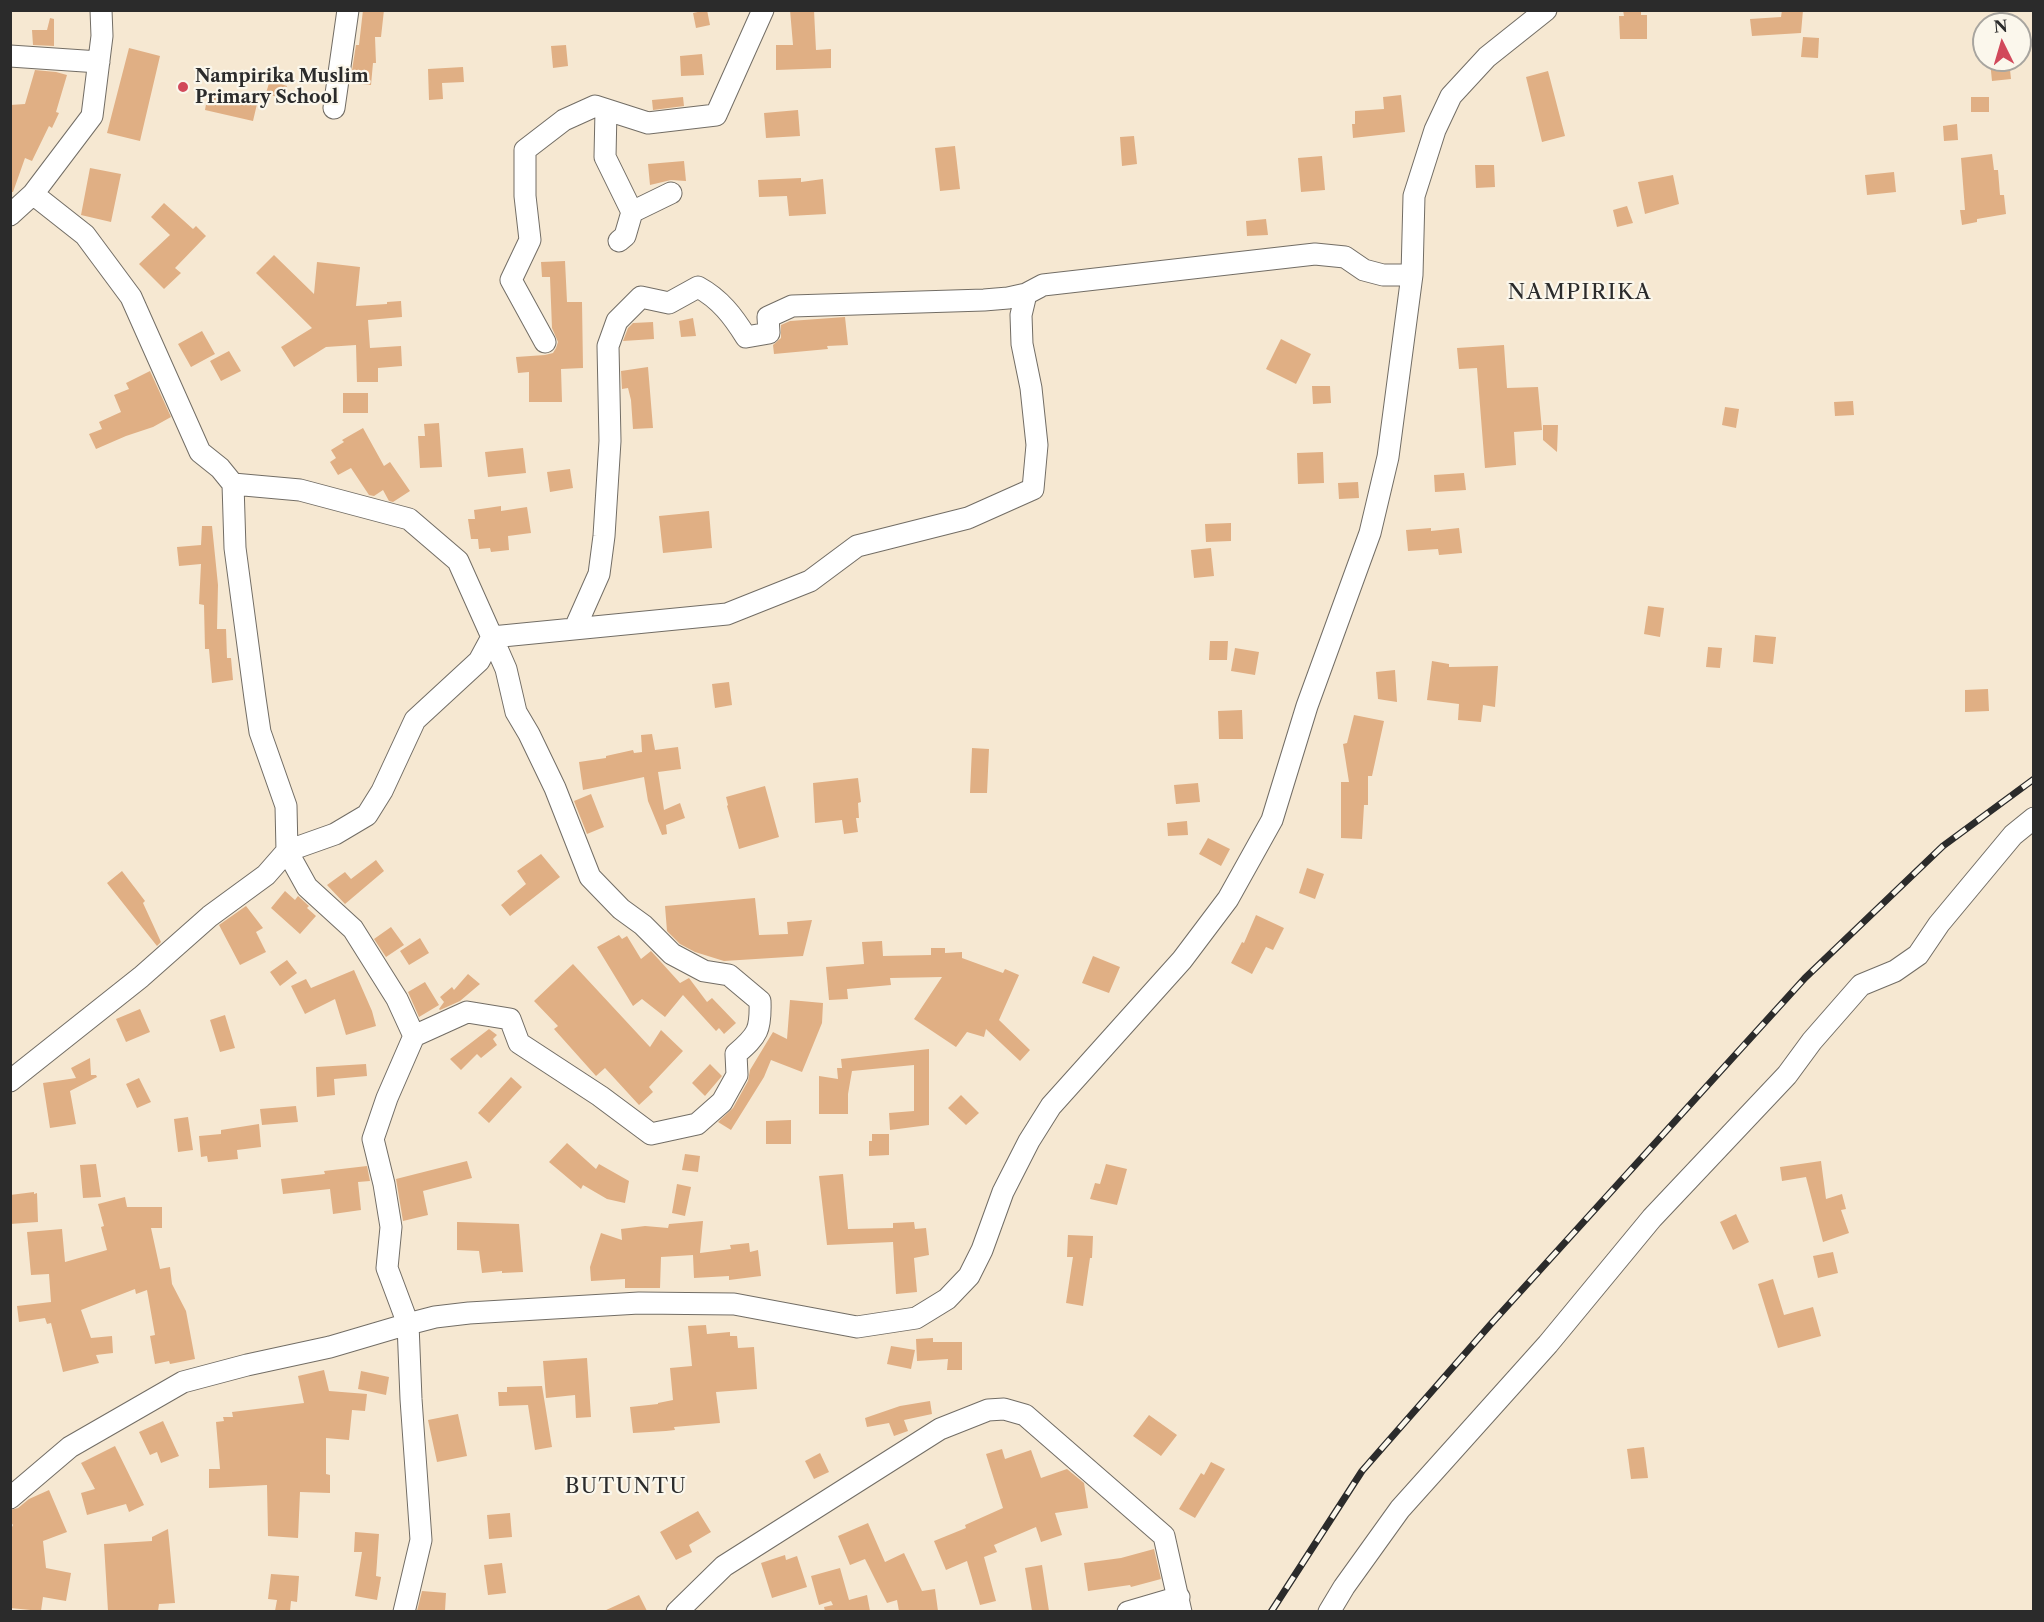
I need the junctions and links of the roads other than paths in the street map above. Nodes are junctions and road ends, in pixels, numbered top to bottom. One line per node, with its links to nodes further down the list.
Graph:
1 (101, 10): 6 (street)
2 (348, 10): 7 (street)
3 (763, 10): 8 (street)
4 (1546, 10): 14 (street)
5 (10, 56): 6 (street)
6 (99, 62): 9 (street)
7 (334, 108)
8 (606, 110): 11 (street); 16 (street)
9 (33, 194): 12 (street); 17 (street)
10 (672, 194): 11 (street)
11 (632, 212): 13 (street)
12 (10, 215)
13 (619, 241)
14 (1412, 275): 15 (street); 24 (street)
15 (1026, 294): 18 (street); 18 (street)
16 (545, 342)
17 (233, 484): 19 (street); 21 (street)
18 (575, 628): 19 (street)
19 (492, 637): 21 (street); 22 (street)
20 (2034, 818): 30 (street)
21 (287, 851): 22 (street); 23 (street)
22 (414, 1036): 24 (street)
23 (10, 1081)
24 (408, 1324): 25 (street); 27 (street)
25 (10, 1498)
26 (1180, 1604): 28 (street); 29 (street)
27 (404, 1611)
28 (677, 1611)
29 (1128, 1611)
30 (1329, 1611)

